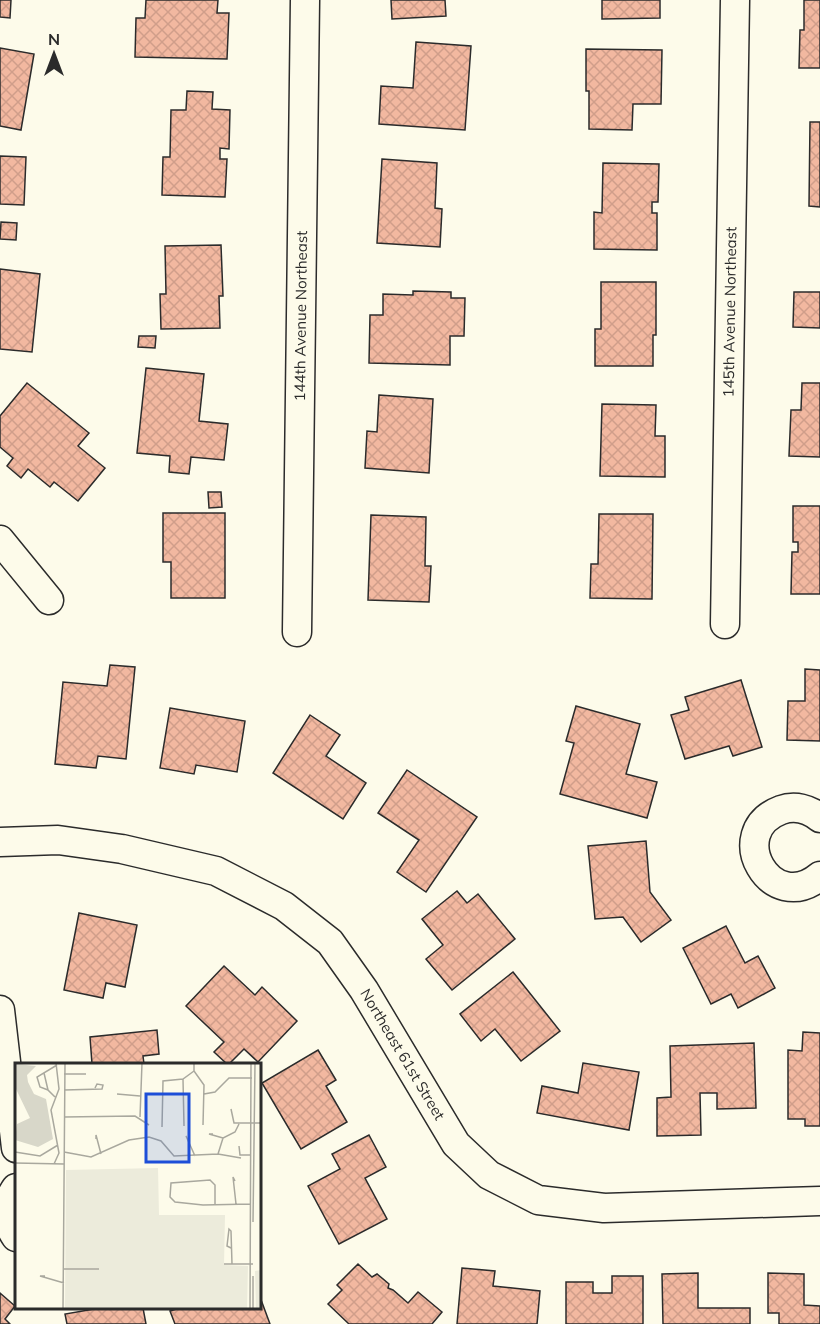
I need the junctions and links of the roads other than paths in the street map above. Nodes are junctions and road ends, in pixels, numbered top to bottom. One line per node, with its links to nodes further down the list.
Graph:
1 (304, 0): 6 (street, 144th Avenue Northeast)
2 (735, 0): 5 (street, 145th Avenue Northeast)
3 (0, 540): 4 (street)
4 (49, 600)
5 (725, 624)
6 (297, 632)
7 (820, 818): 9 (street)
8 (0, 842): 13 (street, Northeast 61st Street)
9 (818, 884)
10 (0, 1010): 11 (street)
11 (15, 1139)
12 (15, 1189): 14 (street)
13 (820, 1201)
14 (15, 1235)

